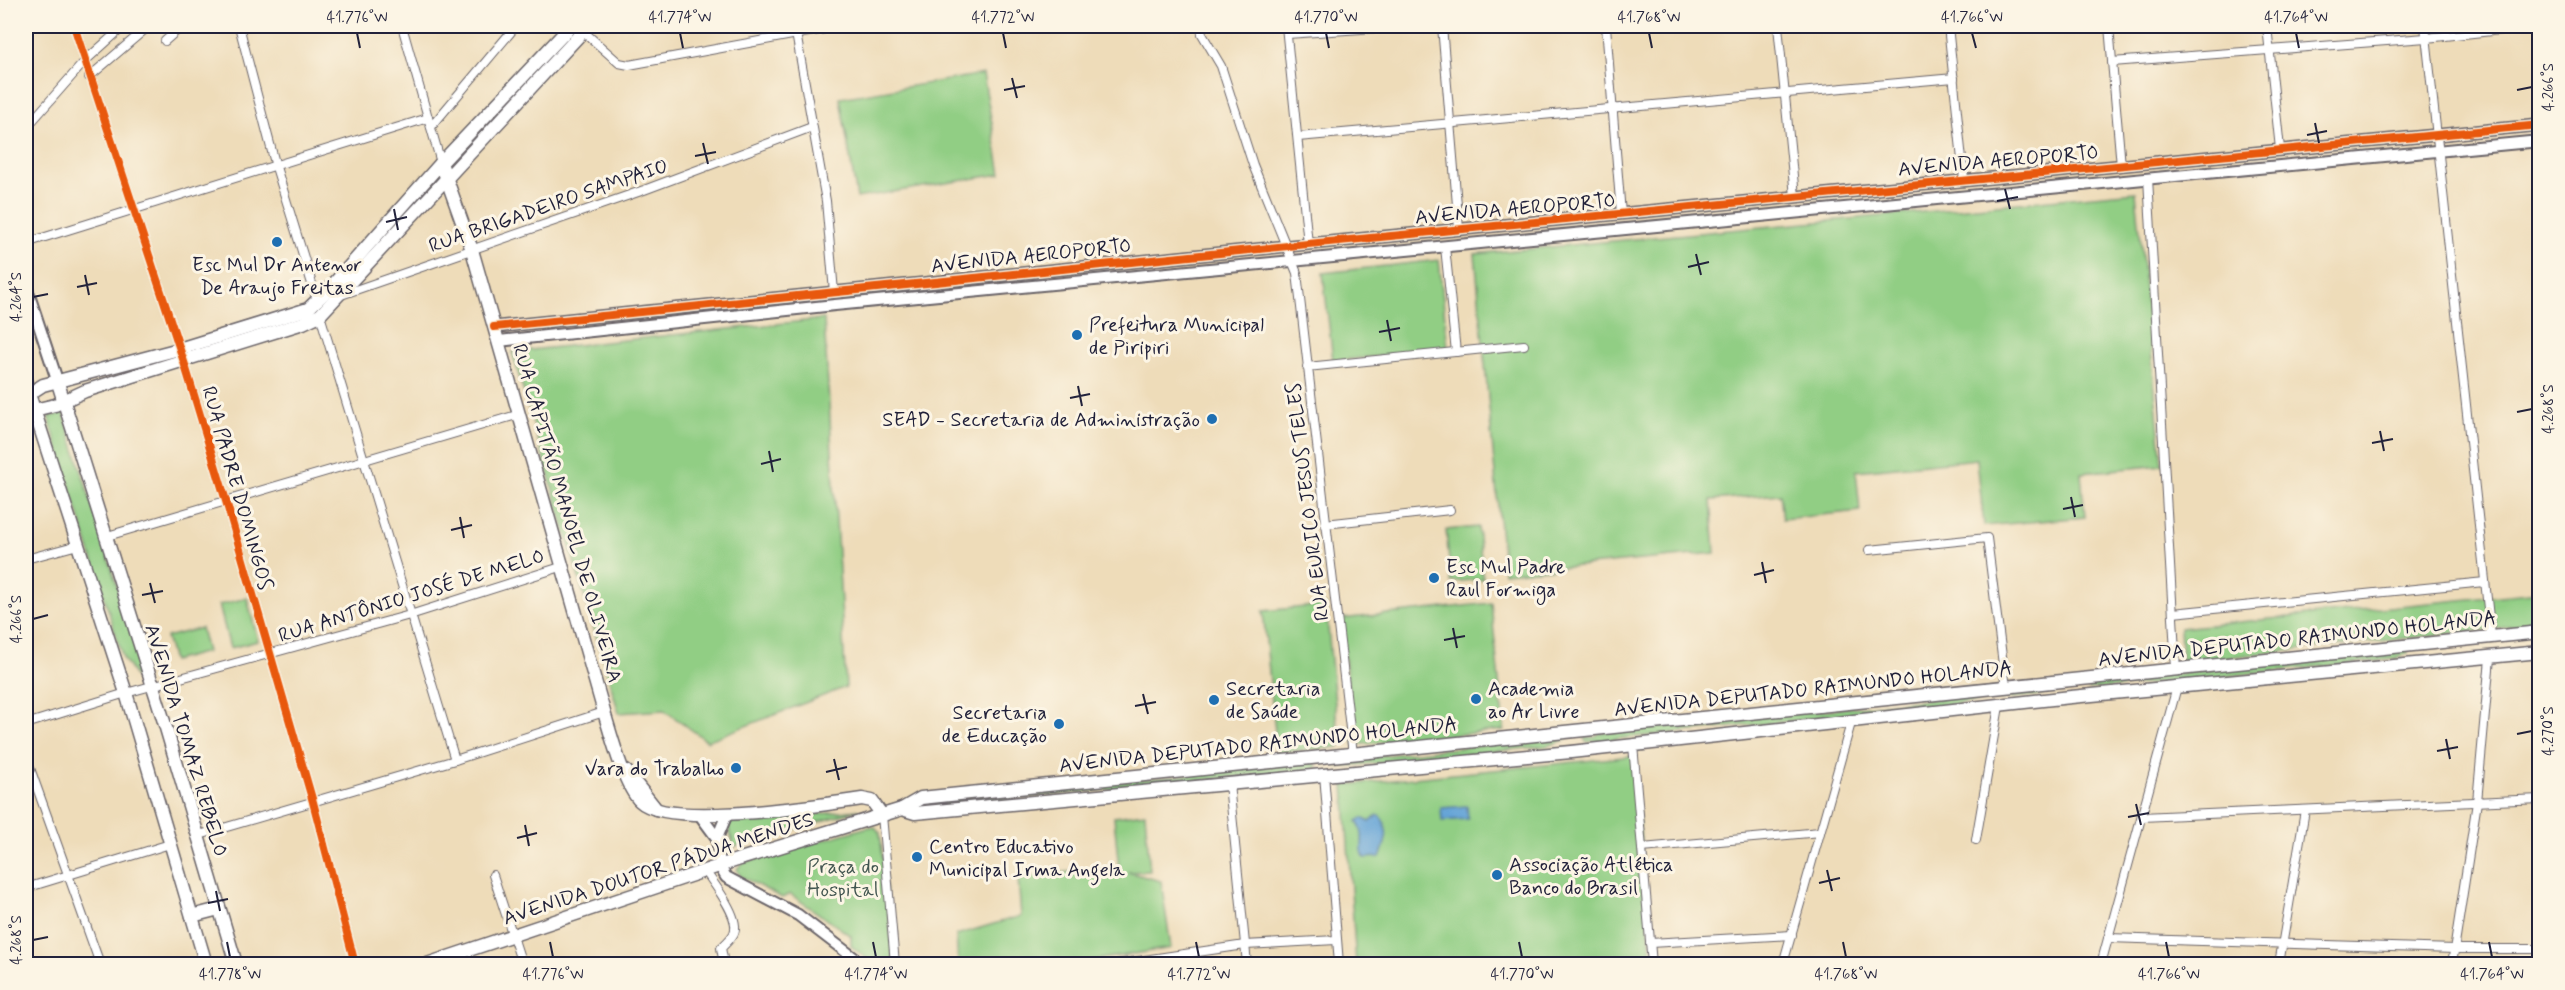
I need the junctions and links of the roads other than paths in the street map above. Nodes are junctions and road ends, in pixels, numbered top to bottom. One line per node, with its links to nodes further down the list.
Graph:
1 (74, 26): 25 (street, RUA PADRE DOMINGOS)
2 (124, 26): 25 (street)
3 (149, 26): 27 (street)
4 (182, 26): 23 (street)
5 (238, 26): 44 (street)
6 (402, 26): 31 (street, RUA CAPITÃO MANOEL DE OLIVEIRA)
7 (516, 26): 34 (street)
8 (841, 26): 21 (street)
9 (1201, 26): 54 (street, RUA EURICO JESUS TELES)
10 (1406, 26): 20 (street)
11 (1442, 26): 32 (street)
12 (1606, 26): 30 (street)
13 (1778, 26): 29 (street)
14 (1948, 26): 28 (street)
15 (2109, 26): 26 (street)
16 (2267, 26): 24 (street)
17 (2425, 26): 22 (street)
18 (2539, 26): 22 (street)
19 (580, 27): 21 (street); 42 (main road); 45 (main road)
20 (1287, 30): 38 (street)
21 (796, 33): 35 (street)
22 (2426, 38): 24 (street); 37 (street)
23 (165, 41)
24 (2270, 51): 26 (street); 40 (street)
25 (85, 61): 27 (street, RUA PADRE DOMINGOS); 36 (street)
26 (2112, 63): 43 (street)
27 (89, 77): 49 (street, RUA PADRE DOMINGOS)
28 (1954, 78): 29 (street); 47 (street)
29 (1785, 92): 30 (street); 48 (street)
30 (1613, 109): 32 (street); 50 (street)
31 (428, 118): 34 (street, RUA CAPITÃO MANOEL DE OLIVEIRA); 44 (street)
32 (1450, 123): 38 (street); 51 (street)
33 (2540, 125): 37 (street, AVENIDA AEROPORTO)
34 (431, 127): 42 (street, RUA CAPITÃO MANOEL DE OLIVEIRA)
35 (812, 127): 56 (street, RUA BRIGADEIRO SAMPAIO); 62 (street)
36 (26, 128)
37 (2437, 135): 40 (street, AVENIDA AEROPORTO); 41 (street)
38 (1298, 137): 53 (street)
39 (2540, 141): 41 (street, AVENIDA AEROPORTO)
40 (2280, 149): 43 (street, AVENIDA AEROPORTO)
41 (2439, 151): 46 (street, AVENIDA AEROPORTO); 88 (street)
42 (441, 163): 45 (main road, RUA CAPITÃO MANOEL DE OLIVEIRA); 57 (main road)
43 (2121, 166): 47 (street, AVENIDA AEROPORTO)
44 (276, 167): 49 (street); 63 (street)
45 (447, 177): 56 (main road, RUA CAPITÃO MANOEL DE OLIVEIRA); 58 (main road)
46 (2148, 178): 55 (street, AVENIDA AEROPORTO); 89 (street)
47 (1964, 179): 48 (street, AVENIDA AEROPORTO)
48 (1795, 196): 50 (street, AVENIDA AEROPORTO)
49 (135, 208): 52 (street); 69 (street, RUA PADRE DOMINGOS)
50 (1621, 214): 51 (street, AVENIDA AEROPORTO)
51 (1459, 230): 53 (street, AVENIDA AEROPORTO)
52 (26, 243)
53 (1308, 244): 54 (street, AVENIDA AEROPORTO)
54 (1288, 247): 59 (street, RUA EURICO JESUS TELES); 62 (street, AVENIDA AEROPORTO)
55 (1445, 247): 59 (street, AVENIDA AEROPORTO); 70 (street)
56 (472, 250): 61 (street, RUA BRIGADEIRO SAMPAIO); 66 (main road, RUA CAPITÃO MANOEL DE OLIVEIRA)
57 (359, 254): 58 (main road); 61 (main road)
58 (370, 262): 61 (main road)
59 (1294, 262): 67 (street, AVENIDA AEROPORTO); 72 (street, RUA EURICO JESUS TELES)
60 (26, 286): 74 (street, AVENIDA TOMAZ REBELO)
61 (335, 292): 63 (main road); 64 (main road)
62 (834, 292): 66 (street, AVENIDA AEROPORTO)
63 (317, 300): 65 (main road)
64 (320, 315): 65 (main road); 79 (street)
65 (285, 324): 69 (main road); 71 (main road)
66 (494, 327): 67 (main road, RUA CAPITÃO MANOEL DE OLIVEIRA)
67 (499, 341): 78 (main road, RUA CAPITÃO MANOEL DE OLIVEIRA)
68 (1524, 345): 70 (street)
69 (179, 349): 71 (street, RUA PADRE DOMINGOS); 74 (main road)
70 (1456, 352): 72 (street)
71 (184, 362): 76 (main road); 80 (street, RUA PADRE DOMINGOS)
72 (1307, 368): 82 (street, RUA EURICO JESUS TELES)
73 (26, 381): 75 (street)
74 (57, 383): 75 (main road); 76 (main road, AVENIDA TOMAZ REBELO)
75 (27, 395): 77 (main road)
76 (63, 401): 77 (main road); 83 (main road, AVENIDA TOMAZ REBELO)
77 (30, 411): 84 (main road)
78 (520, 414): 79 (street); 87 (main road, RUA CAPITÃO MANOEL DE OLIVEIRA)
79 (365, 459): 80 (street); 90 (street)
80 (226, 501): 83 (street); 95 (street, RUA PADRE DOMINGOS)
81 (1450, 510): 82 (street)
82 (1325, 524): 112 (street, RUA EURICO JESUS TELES)
83 (104, 537): 100 (main road, AVENIDA TOMAZ REBELO)
84 (78, 545): 86 (street); 103 (main road)
85 (1869, 550): 102 (street)
86 (26, 559)
87 (564, 566): 90 (street, RUA ANTÔNIO JOSÉ DE MELO); 106 (main road, RUA CAPITÃO MANOEL DE OLIVEIRA)
88 (2485, 582): 89 (street); 92 (street)
89 (2172, 614): 98 (street)
90 (410, 615): 95 (street, RUA ANTÔNIO JOSÉ DE MELO); 114 (street)
91 (2540, 632): 92 (main road, AVENIDA DEPUTADO RAIMUNDO HOLANDA)
92 (2490, 636): 93 (main road, AVENIDA DEPUTADO RAIMUNDO HOLANDA)
93 (2417, 644): 97 (main road); 98 (main road, AVENIDA DEPUTADO RAIMUNDO HOLANDA)
94 (2540, 651): 96 (main road, AVENIDA DEPUTADO RAIMUNDO HOLANDA)
95 (270, 655): 100 (street, RUA ANTÔNIO JOSÉ DE MELO); 118 (street, RUA PADRE DOMINGOS)
96 (2490, 658): 97 (main road, AVENIDA DEPUTADO RAIMUNDO HOLANDA); 119 (street)
97 (2419, 665): 101 (main road, AVENIDA DEPUTADO RAIMUNDO HOLANDA)
98 (2176, 670): 99 (main road, AVENIDA DEPUTADO RAIMUNDO HOLANDA)
99 (2071, 681): 102 (main road, AVENIDA DEPUTADO RAIMUNDO HOLANDA); 104 (main road)
100 (151, 686): 103 (street, RUA ANTÔNIO JOSÉ DE MELO); 127 (main road, AVENIDA TOMAZ REBELO)
101 (2177, 687): 104 (main road, AVENIDA DEPUTADO RAIMUNDO HOLANDA); 125 (street)
102 (2006, 688): 109 (main road, AVENIDA DEPUTADO RAIMUNDO HOLANDA)
103 (126, 693): 108 (street, RUA ANTÔNIO JOSÉ DE MELO); 130 (main road)
104 (2071, 697): 105 (main road, AVENIDA DEPUTADO RAIMUNDO HOLANDA)
105 (1999, 706): 107 (main road, AVENIDA DEPUTADO RAIMUNDO HOLANDA); 129 (street)
106 (604, 712): 114 (street); 123 (main road, RUA CAPITÃO MANOEL DE OLIVEIRA)
107 (1851, 723): 110 (main road, AVENIDA DEPUTADO RAIMUNDO HOLANDA); 126 (street)
108 (26, 724)
109 (1571, 732): 111 (main road); 112 (main road, AVENIDA DEPUTADO RAIMUNDO HOLANDA)
110 (1633, 745): 111 (main road, AVENIDA DEPUTADO RAIMUNDO HOLANDA); 131 (street)
111 (1571, 752): 115 (main road, AVENIDA DEPUTADO RAIMUNDO HOLANDA)
112 (1353, 754): 120 (main road, AVENIDA DEPUTADO RAIMUNDO HOLANDA)
113 (26, 757): 134 (street)
114 (455, 760): 118 (street)
115 (1324, 774): 116 (main road, AVENIDA DEPUTADO RAIMUNDO HOLANDA); 142 (street)
116 (1229, 784): 120 (main road, AVENIDA DEPUTADO RAIMUNDO HOLANDA); 145 (street)
117 (2540, 799): 119 (street)
118 (313, 801): 127 (street); 151 (street, RUA PADRE DOMINGOS)
119 (2477, 802): 121 (street); 146 (street)
120 (914, 807): 124 (main road, AVENIDA DOUTOR PÁDUA MENDES)
121 (2306, 810): 125 (street); 143 (street)
122 (728, 814): 123 (main road); 124 (main road); 128 (street)
123 (700, 815): 128 (street)
124 (882, 815): 132 (main road, AVENIDA DOUTOR PÁDUA MENDES); 156 (street)
125 (2142, 817): 141 (street)
126 (1820, 832): 131 (street); 139 (street)
127 (196, 836): 137 (main road, AVENIDA TOMAZ REBELO)
128 (717, 838): 132 (street)
129 (1976, 840)
130 (170, 844): 134 (street); 138 (main road)
131 (1642, 848): 144 (street)
132 (720, 867): 133 (main road, AVENIDA DOUTOR PÁDUA MENDES); 155 (street)
133 (706, 872): 140 (main road, AVENIDA DOUTOR PÁDUA MENDES); 154 (street)
134 (69, 875): 136 (street); 148 (street)
135 (493, 875): 140 (street)
136 (26, 888)
137 (219, 909): 138 (main road); 150 (main road, AVENIDA TOMAZ REBELO)
138 (192, 916): 149 (main road)
139 (1792, 935): 144 (street); 161 (street)
140 (513, 936): 152 (main road, AVENIDA DOUTOR PÁDUA MENDES); 153 (street)
141 (2108, 938): 143 (street); 162 (street)
142 (1336, 940): 145 (street); 159 (street)
143 (2283, 942): 146 (street); 163 (street)
144 (1650, 943): 160 (street)
145 (1245, 945): 157 (street); 158 (street)
146 (2455, 949): 147 (street); 164 (street)
147 (2540, 949)
148 (100, 964)
149 (206, 964)
150 (236, 964)
151 (355, 964)
152 (427, 964)
153 (522, 964)
154 (724, 964)
155 (862, 964)
156 (895, 964)
157 (1117, 964)
158 (1247, 964)
159 (1339, 964)
160 (1652, 964)
161 (1784, 964)
162 (2101, 964)
163 (2279, 964)
164 (2452, 964)

